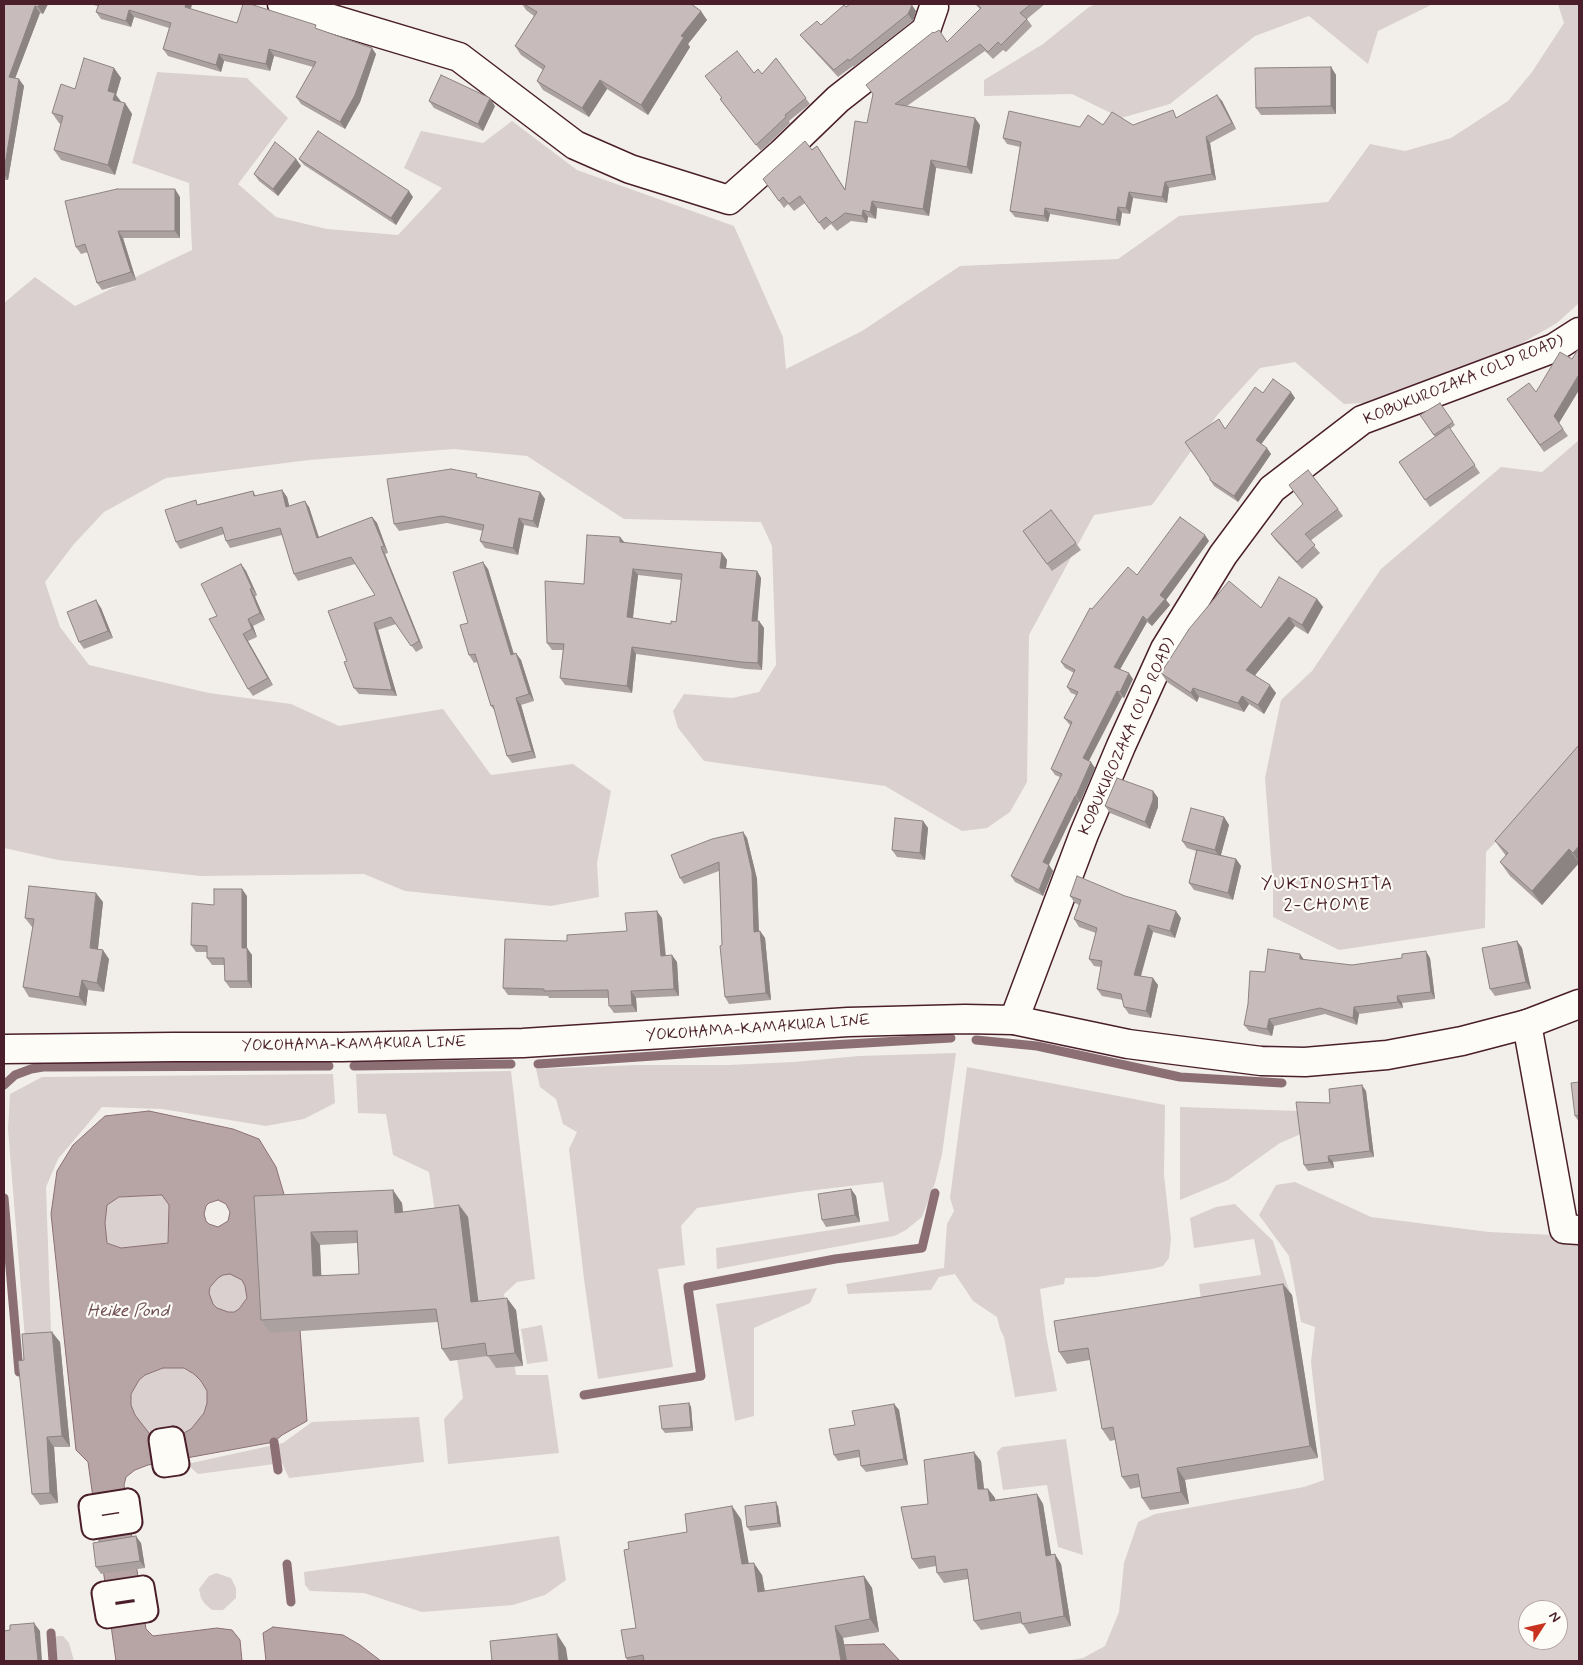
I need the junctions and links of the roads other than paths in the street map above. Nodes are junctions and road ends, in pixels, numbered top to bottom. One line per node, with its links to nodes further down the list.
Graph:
1 (282, 4): 2 (street)
2 (934, 8)
3 (1579, 332): 5 (street, KOBUKUROZAKA (OLD ROAD))
4 (1579, 1004): 6 (street, YOKOHAMA-KAMAKURA LINE)
5 (1014, 1020): 6 (street, YOKOHAMA-KAMAKURA LINE); 7 (street, YOKOHAMA-KAMAKURA LINE)
6 (1517, 1027): 8 (street)
7 (4, 1049)
8 (1579, 1230)

